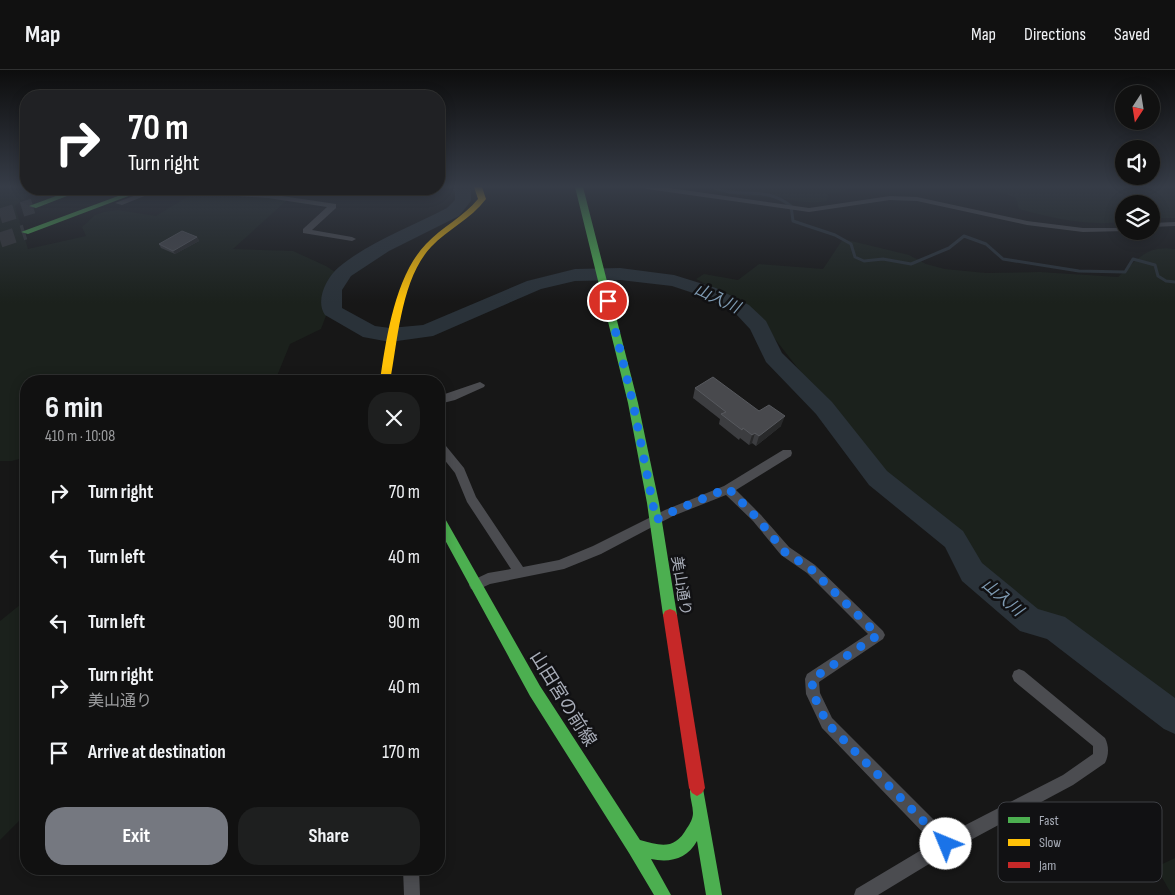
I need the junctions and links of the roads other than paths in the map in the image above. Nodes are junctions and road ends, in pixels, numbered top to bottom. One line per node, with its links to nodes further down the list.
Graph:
1 (43, 226): 7 (main road)
2 (312, 226): 8 (street)
3 (454, 226): 9 (main road)
4 (589, 226): 15 (main road, 美山通り)
5 (1047, 226): 6 (street)
6 (1115, 230)
7 (25, 232)
8 (352, 239)
9 (386, 375)
10 (480, 384): 11 (street)
11 (445, 398)
12 (445, 453): 17 (street)
13 (787, 454): 14 (street)
14 (728, 488): 15 (street); 23 (street)
15 (656, 520): 17 (street); 21 (main road, 美山通り)
16 (445, 529): 18 (main road, 山田宮の前線)
17 (520, 573): 18 (street)
18 (475, 585): 24 (main road, 山田宮の前線)
19 (1019, 676): 20 (street)
20 (1026, 802)
21 (701, 815): 24 (main road); 28 (main road, 美山通り)
22 (998, 817): 23 (street)
23 (946, 844): 29 (street)
24 (635, 847): 27 (main road, 山田宮の前線)
25 (411, 875): 26 (street)
26 (412, 895)
27 (663, 895)
28 (714, 895)
29 (862, 895)

